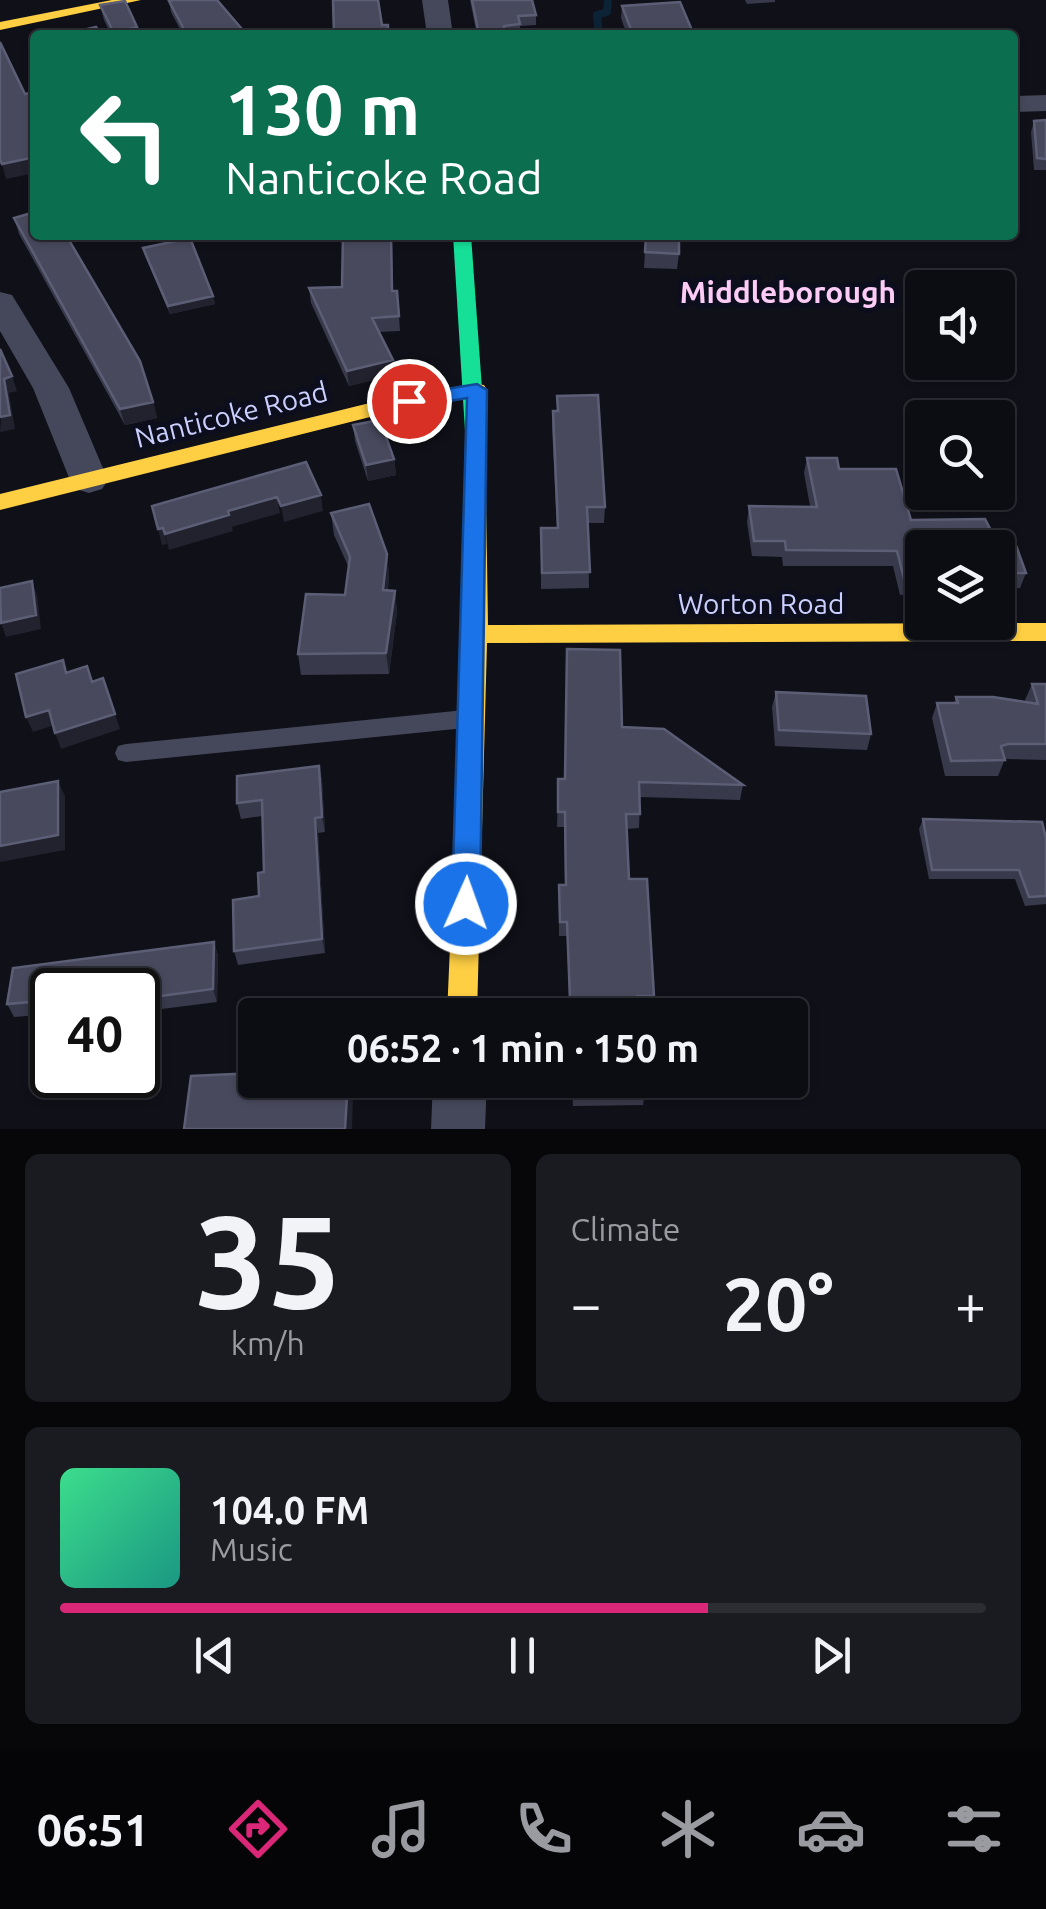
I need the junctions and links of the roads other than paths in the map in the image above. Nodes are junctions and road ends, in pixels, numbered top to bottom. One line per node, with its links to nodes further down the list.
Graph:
1 (134, 0): 3 (street)
2 (436, 0): 4 (street)
3 (0, 26)
4 (439, 30)
5 (1046, 103): 6 (street)
6 (1018, 104)
7 (462, 240): 9 (street)
8 (0, 302): 10 (street)
9 (477, 390): 10 (street, Nanticoke Road); 13 (street)
10 (89, 480): 11 (street, Nanticoke Road)
11 (0, 502)
12 (1046, 632): 13 (street, Worton Road)
13 (475, 634): 14 (street)
14 (472, 718): 15 (lane); 16 (street)
15 (126, 753)
16 (463, 998)
17 (459, 1098): 18 (street)
18 (458, 1129)

